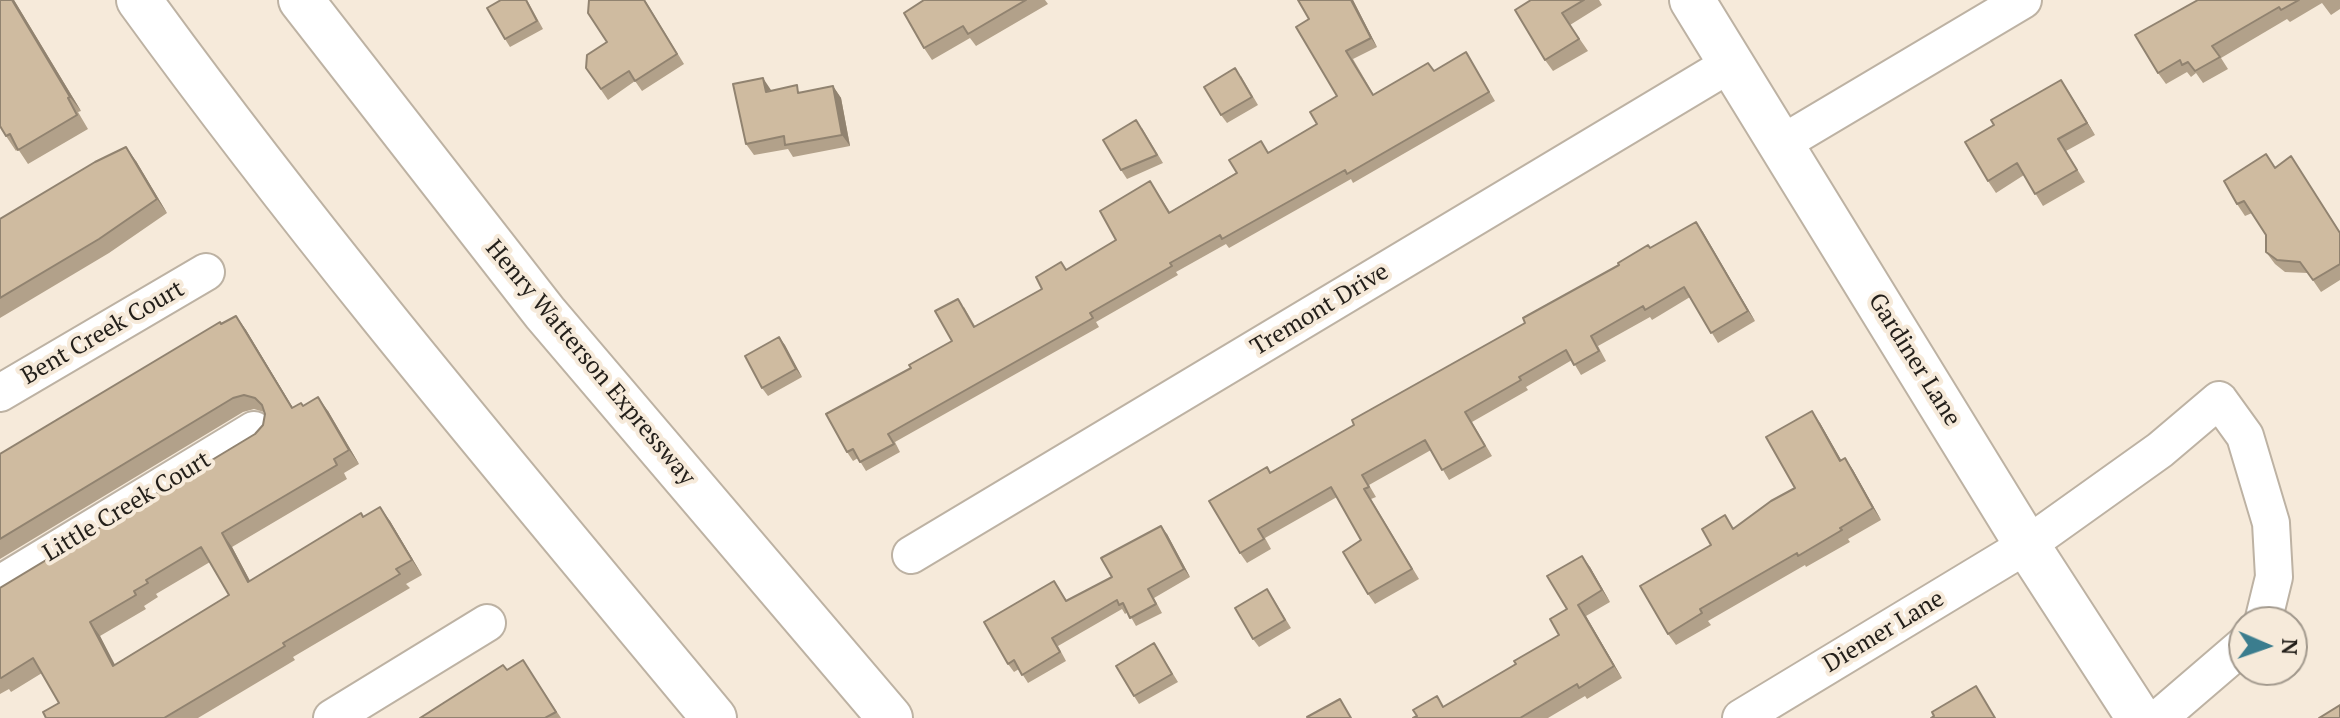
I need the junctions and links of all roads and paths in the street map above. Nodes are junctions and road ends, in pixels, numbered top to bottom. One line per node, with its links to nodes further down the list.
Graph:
1 (139, 0): 17 (main road)
2 (301, 0): 18 (main road, Henry Watterson Expressway)
3 (1692, 0): 5 (main road, Gardiner Lane)
4 (2023, 0): 6 (street)
5 (1730, 64): 6 (main road, Gardiner Lane); 11 (street, Tremont Drive)
6 (1781, 144): 10 (main road, Gardiner Lane)
7 (206, 272): 8 (street, Bent Creek Court)
8 (0, 393)
9 (254, 430): 12 (street, Little Creek Court)
10 (2027, 545): 13 (street, Diemer Lane); 19 (street, Diemer Lane); 20 (main road, Gardiner Lane)
11 (911, 555)
12 (0, 584)
13 (2267, 606)
14 (487, 623): 16 (street)
15 (2228, 659): 21 (street)
16 (332, 718)
17 (714, 718)
18 (890, 718)
19 (1741, 718)
20 (2139, 718)
21 (2159, 718)

